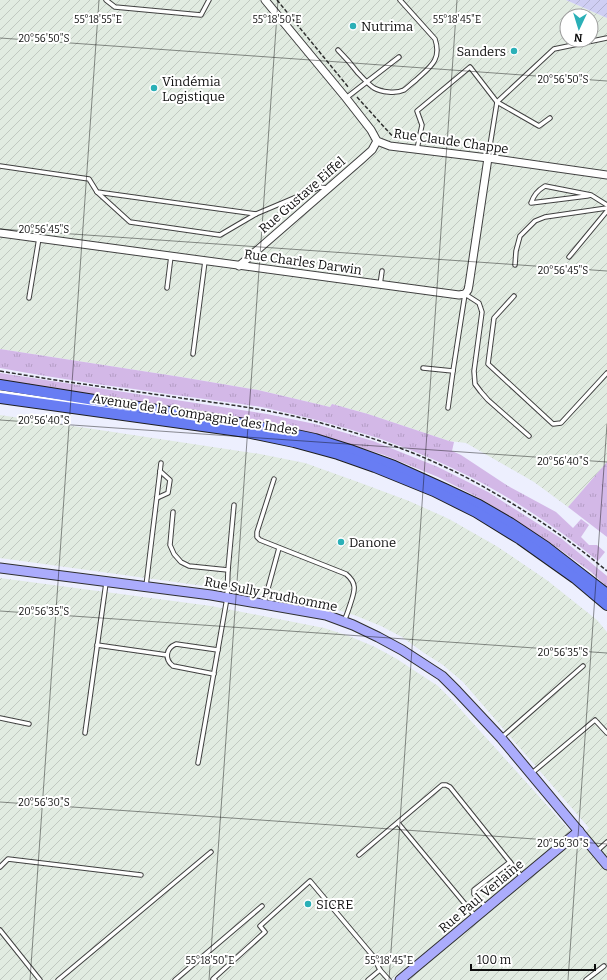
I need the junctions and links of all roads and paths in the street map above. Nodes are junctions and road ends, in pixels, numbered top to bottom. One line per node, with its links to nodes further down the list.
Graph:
1 (106, 0): 2 (lane)
2 (208, 0)
3 (256, 0): 6 (street)
4 (277, 0): 11 (path)
5 (400, 0): 10 (lane)
6 (265, 1): 12 (street, Rue Claude Chappe)
7 (607, 38): 13 (lane)
8 (338, 50): 10 (lane)
9 (399, 57): 10 (lane)
10 (367, 82): 11 (lane)
11 (353, 93): 12 (lane); 15 (path)
12 (346, 98): 16 (street, Rue Claude Chappe)
13 (497, 102): 14 (lane); 17 (lane); 18 (lane)
14 (550, 118)
15 (396, 140)
16 (377, 141): 17 (street, Rue Claude Chappe); 21 (street, Rue Gustave Eiffel)
17 (417, 149): 18 (street, Rue Claude Chappe)
18 (488, 158): 20 (street, Rue Claude Chappe); 36 (street)
19 (0, 166): 22 (lane)
20 (607, 176)
21 (328, 188): 25 (lane); 32 (street, Rue Gustave Eiffel)
22 (97, 192): 25 (lane); 25 (lane)
23 (591, 195): 23 (lane); 24 (lane)
24 (607, 208): 29 (lane); 31 (lane)
25 (256, 214)
26 (0, 233): 27 (street, Rue Charles Darwin)
27 (39, 238): 28 (street, Rue Charles Darwin); 38 (lane)
28 (171, 256): 30 (street, Rue Charles Darwin); 35 (lane)
29 (570, 257)
30 (205, 261): 32 (street, Rue Charles Darwin); 39 (lane)
31 (515, 265)
32 (239, 266): 34 (street, Rue Charles Darwin)
33 (382, 271): 34 (lane)
34 (380, 285): 36 (street, Rue Charles Darwin)
35 (167, 288)
36 (465, 294): 41 (lane); 49 (lane)
37 (514, 296): 42 (lane)
38 (30, 298)
39 (193, 354)
40 (423, 368): 41 (lane)
41 (452, 371): 46 (lane)
42 (607, 373)
43 (0, 385): 61 (main road, Avenue de la Compagnie des Indes)
44 (0, 392): 47 (lane, Avenue de la Compagnie des Indes)
45 (0, 398): 65 (main road, Avenue de la Compagnie des Indes)
46 (448, 408)
47 (142, 412)
48 (173, 417): 63 (lane, Avenue de la Compagnie des Indes)
49 (529, 436)
50 (161, 463): 51 (lane)
51 (160, 471): 53 (lane); 53 (lane)
52 (274, 479): 56 (lane)
53 (157, 498): 60 (lane)
54 (234, 505): 58 (lane)
55 (173, 512): 58 (lane)
56 (279, 548): 64 (lane); 66 (lane)
57 (0, 568): 59 (street, Rue Sully Prudhomme)
58 (228, 570): 62 (lane)
59 (106, 583): 60 (street, Rue Sully Prudhomme); 67 (lane)
60 (146, 588): 62 (street, Rue Sully Prudhomme)
61 (607, 594)
62 (227, 598): 64 (street, Rue Sully Prudhomme); 68 (lane)
63 (607, 599)
64 (263, 604): 66 (street, Rue Sully Prudhomme)
65 (607, 605)
66 (344, 622): 76 (street, Rue Sully Prudhomme)
67 (97, 645): 69 (lane); 74 (lane)
68 (218, 650): 69 (lane); 71 (lane)
69 (167, 655): 71 (lane)
70 (584, 666): 76 (lane)
71 (214, 674): 77 (lane)
72 (0, 718): 73 (lane)
73 (29, 724)
74 (85, 733)
75 (607, 733): 78 (lane)
76 (501, 738): 78 (street, Rue Sully Prudhomme)
77 (198, 763)
78 (531, 774): 80 (street, Rue Sully Prudhomme)
79 (398, 823): 84 (lane); 85 (lane); 92 (lane)
80 (578, 831): 83 (street, Rue Sully Prudhomme); 89 (street, Rue Paul Verlaine)
81 (607, 842): 83 (lane)
82 (211, 852): 97 (lane)
83 (596, 852): 86 (street, Rue Sully Prudhomme)
84 (359, 855)
85 (510, 862): 89 (lane); 91 (lane)
86 (607, 865)
87 (0, 867): 88 (lane)
88 (141, 874)
89 (523, 878): 91 (street, Rue Paul Verlaine)
90 (262, 906): 98 (lane)
91 (487, 908): 92 (street, Rue Paul Verlaine)
92 (476, 916): 102 (street, Rue Paul Verlaine)
93 (0, 930): 96 (lane)
94 (604, 966): 103 (lane)
95 (380, 970): 99 (lane); 100 (lane); 101 (lane)
96 (40, 980)
97 (58, 980)
98 (175, 980)
99 (215, 980)
100 (368, 980)
101 (389, 980)
102 (400, 980)
103 (586, 980)

